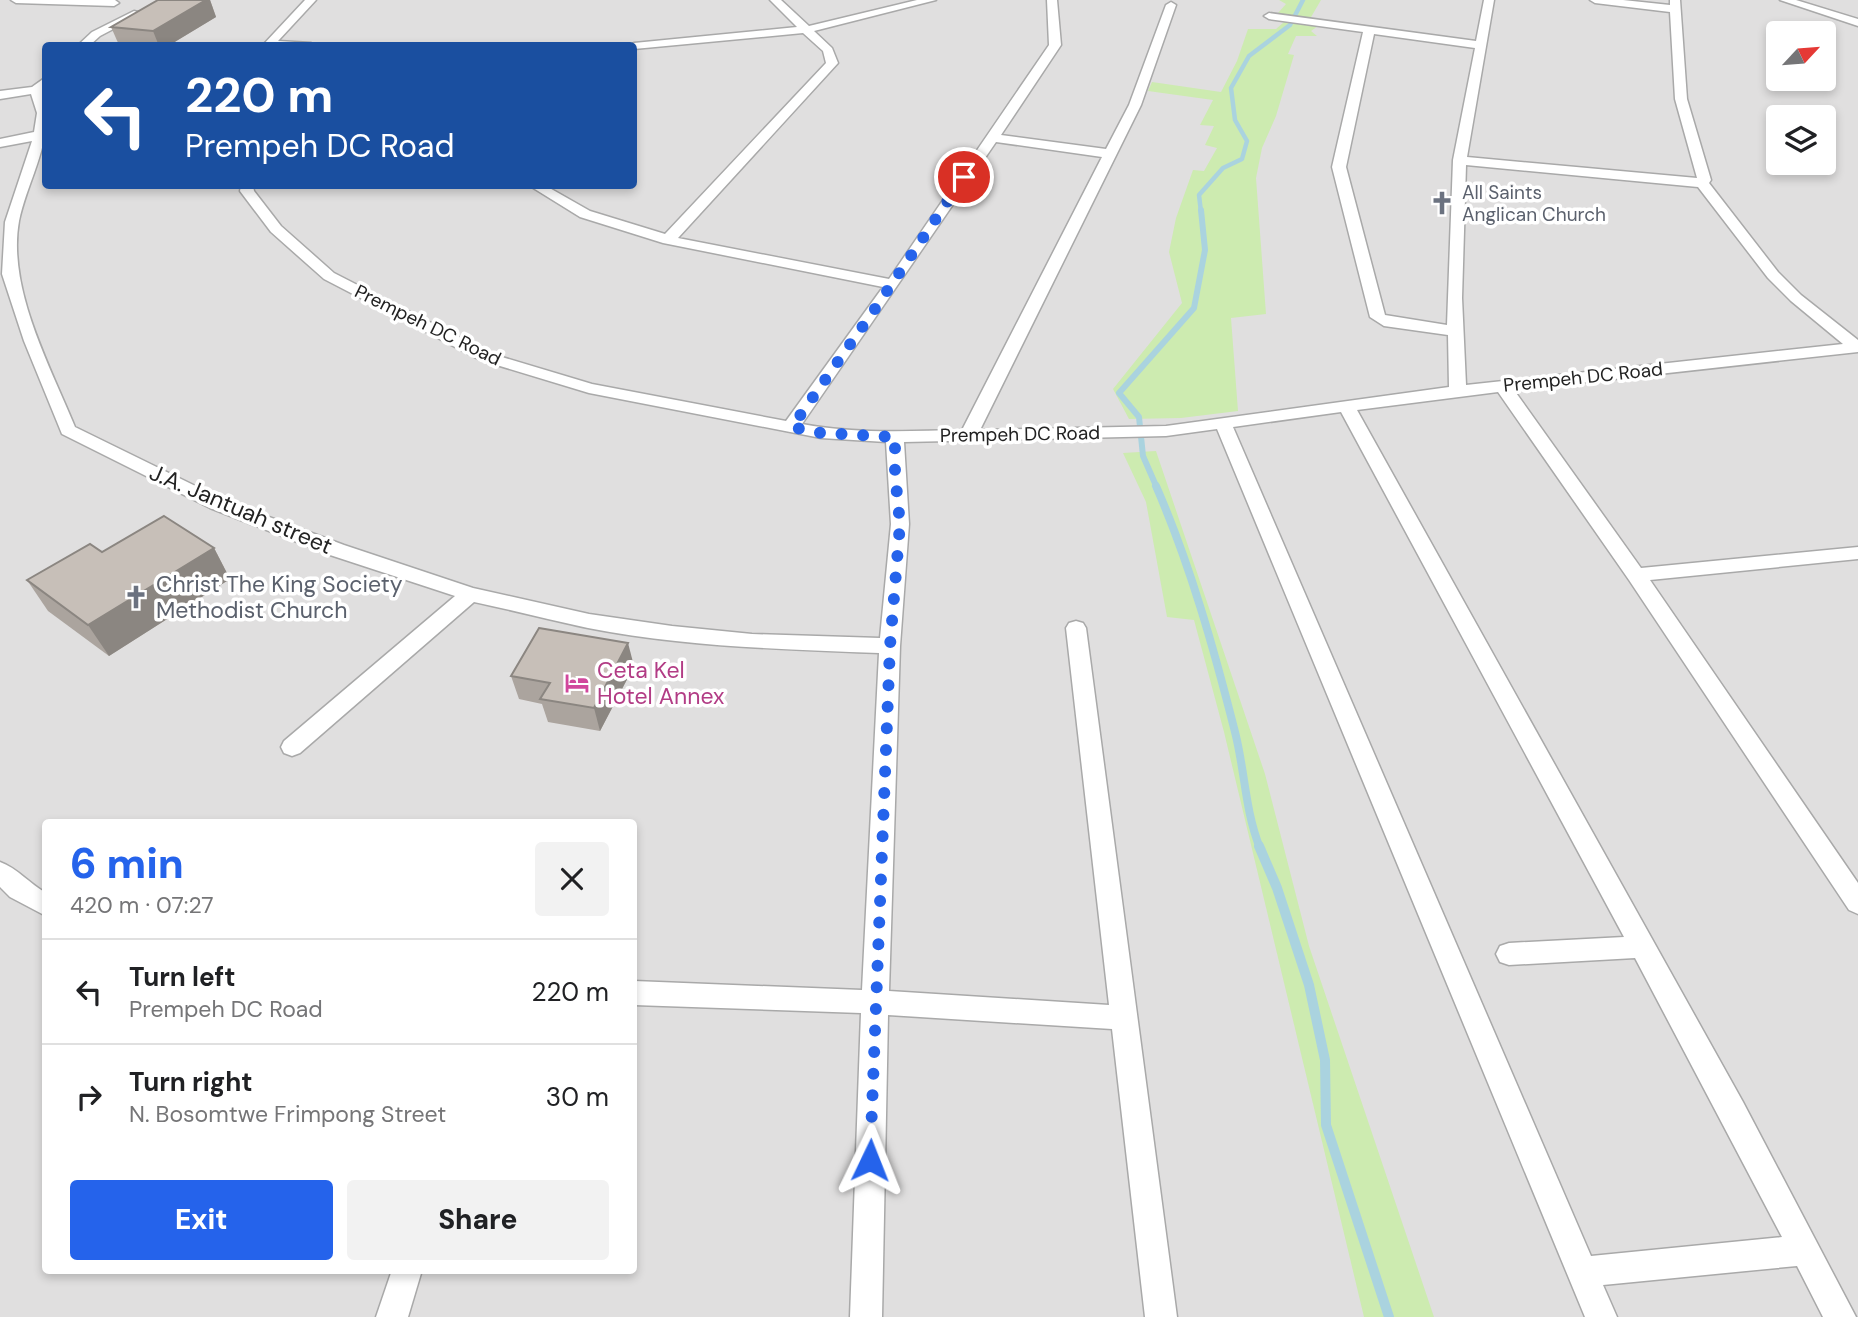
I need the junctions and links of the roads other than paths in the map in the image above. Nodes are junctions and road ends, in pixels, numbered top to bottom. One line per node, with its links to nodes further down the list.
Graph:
1 (9, 0): 13 (street)
2 (16, 0): 10 (street)
3 (311, 0): 20 (street)
4 (775, 0): 17 (street)
5 (931, 0): 17 (street)
6 (1052, 0): 29 (street)
7 (1489, 0): 21 (street)
8 (1595, 0): 12 (street)
9 (1785, 0): 16 (street)
10 (114, 4)
11 (1171, 5): 31 (street)
12 (1675, 5): 33 (street)
13 (0, 6)
14 (144, 8): 19 (street)
15 (1269, 16): 18 (street)
16 (1858, 23)
17 (808, 29): 22 (street); 36 (street)
18 (1369, 30): 21 (street); 38 (street)
19 (87, 42)
20 (271, 42)
21 (1480, 45): 32 (street)
22 (637, 46)
23 (42, 84): 24 (street)
24 (36, 90): 25 (street); 26 (street)
25 (0, 95)
26 (42, 107)
27 (42, 124): 28 (street, J.A. Jantuah street)
28 (40, 135): 30 (street); 49 (street, J.A. Jantuah street)
29 (991, 137): 31 (street); 37 (street)
30 (0, 143)
31 (1110, 153): 45 (street)
32 (1460, 160): 33 (street); 38 (street)
33 (1702, 184): 39 (street)
34 (247, 189): 44 (street, Prempeh DC Road)
35 (542, 189): 36 (street)
36 (668, 240): 37 (street)
37 (893, 284): 44 (street)
38 (1455, 331): 41 (street)
39 (1858, 347): 40 (street, Prempeh DC Road)
40 (1503, 386): 41 (street, Prempeh DC Road); 48 (street)
41 (1458, 391): 42 (street, Prempeh DC Road)
42 (1346, 405): 43 (street, Prempeh DC Road); 56 (street)
43 (1223, 424): 45 (street, Prempeh DC Road); 62 (street)
44 (792, 427): 46 (street, Prempeh DC Road)
45 (969, 434): 46 (street, Prempeh DC Road)
46 (895, 437): 51 (street)
47 (1858, 554): 48 (street)
48 (1636, 575): 54 (street)
49 (470, 594): 51 (street, J.A. Jantuah street); 52 (street)
50 (1076, 628): 60 (street)
51 (890, 646): 59 (street)
52 (292, 747)
53 (0, 872): 55 (street)
54 (1858, 902)
55 (42, 904)
56 (1641, 947): 57 (street); 61 (street)
57 (1509, 954)
58 (637, 993): 59 (street)
59 (874, 1002): 60 (street); 65 (street)
60 (1124, 1018): 66 (street)
61 (1805, 1250): 62 (street); 68 (street)
62 (1583, 1272): 67 (street)
63 (406, 1274): 64 (street)
64 (392, 1317)
65 (866, 1317)
66 (1160, 1317)
67 (1601, 1317)
68 (1840, 1317)

